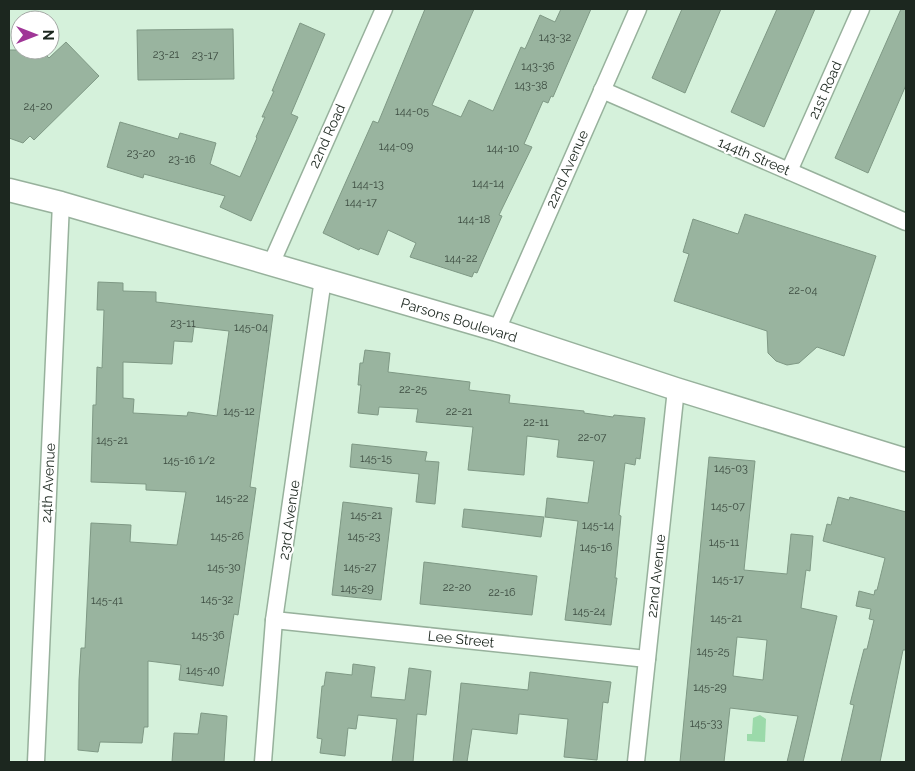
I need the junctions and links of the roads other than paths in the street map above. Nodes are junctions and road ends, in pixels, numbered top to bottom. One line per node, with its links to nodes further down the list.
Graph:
1 (384, 9): 9 (street, 22nd Road)
2 (638, 9): 4 (street, 22nd Avenue)
3 (861, 9): 5 (street, 21st Road)
4 (602, 90): 5 (street, 144th Street); 11 (street, 22nd Avenue)
5 (789, 171): 8 (street, 144th Street)
6 (9, 190): 7 (street, Parsons Boulevard)
7 (61, 203): 9 (street, Parsons Boulevard); 16 (street, 24th Avenue)
8 (906, 222)
9 (271, 264): 10 (street, Parsons Boulevard)
10 (323, 279): 11 (street, Parsons Boulevard); 14 (street, 23rd Avenue)
11 (496, 330): 12 (street, Parsons Boulevard)
12 (676, 389): 13 (street, Parsons Boulevard); 15 (street, 22nd Avenue)
13 (906, 460)
14 (274, 620): 15 (street, Lee Street); 17 (street, 23rd Avenue)
15 (647, 658): 18 (street, 22nd Avenue)
16 (36, 762)
17 (264, 762)
18 (636, 762)

